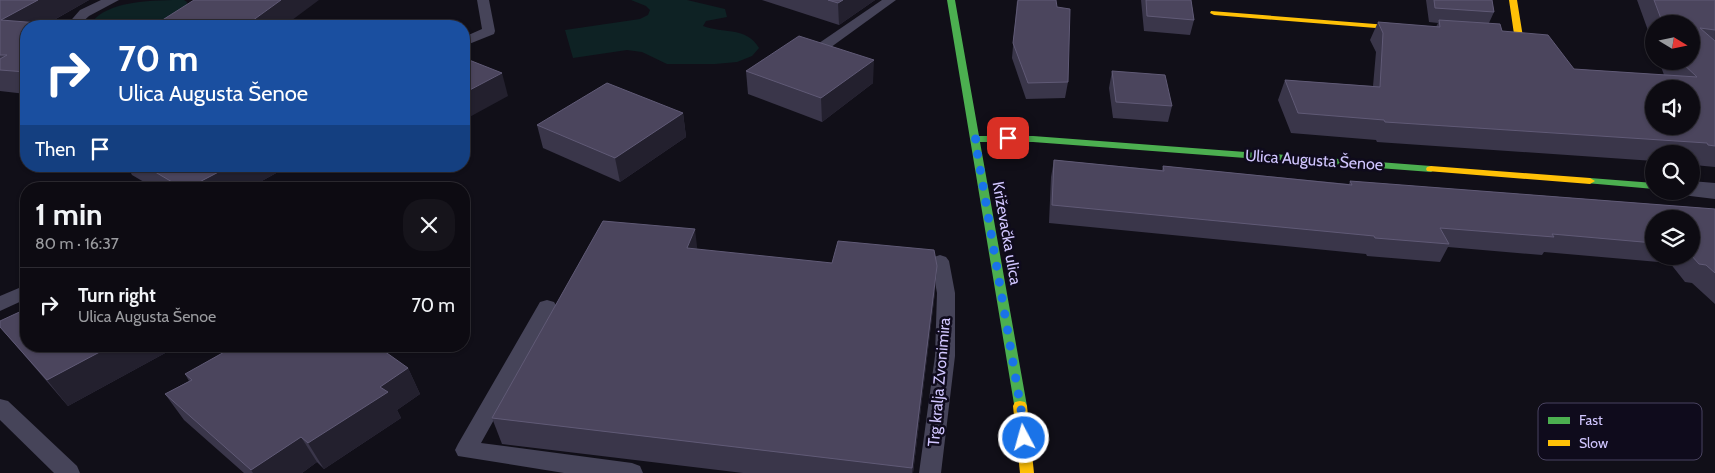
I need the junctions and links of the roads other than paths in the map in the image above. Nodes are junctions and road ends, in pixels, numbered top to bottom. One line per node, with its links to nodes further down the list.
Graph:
1 (113, 0): 7 (lane)
2 (482, 0): 10 (lane)
3 (890, 0): 11 (lane)
4 (951, 0): 12 (street, Križevačka ulica)
5 (1514, 0): 9 (street)
6 (1214, 13): 8 (street)
7 (75, 20)
8 (1420, 30)
9 (1470, 34)
10 (470, 39)
11 (811, 55)
12 (975, 139): 13 (street, Ulica Augusta Šenoe); 23 (street, Križevačka ulica)
13 (1645, 185)
14 (940, 261): 22 (lane, Trg kralja Zvonimira)
15 (20, 294): 16 (lane)
16 (0, 304)
17 (547, 307): 19 (lane)
18 (0, 407): 20 (lane)
19 (587, 470): 21 (lane)
20 (69, 473)
21 (632, 473)
22 (930, 473)
23 (1027, 473)

